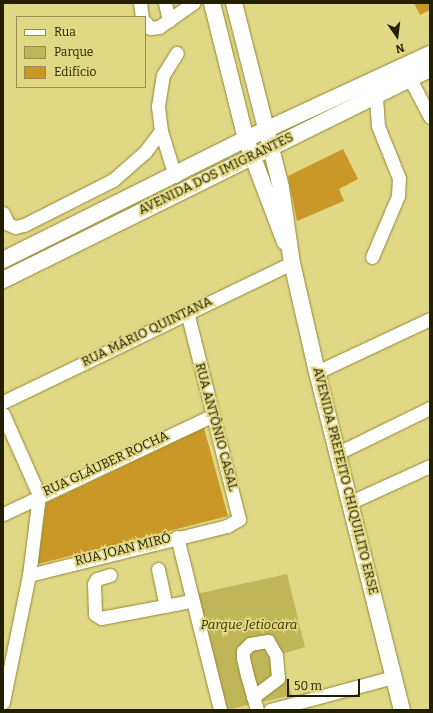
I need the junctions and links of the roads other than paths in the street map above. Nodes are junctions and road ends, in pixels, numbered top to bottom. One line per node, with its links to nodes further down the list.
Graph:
1 (140, 3): 6 (street)
2 (165, 3): 7 (street)
3 (193, 3): 7 (street)
4 (212, 3): 16 (main road, AVENIDA PREFEITO CHIQUILITO ERSE)
5 (234, 3): 17 (main road, AVENIDA PREFEITO CHIQUILITO ERSE)
6 (142, 16)
7 (169, 21): 8 (street)
8 (146, 23)
9 (177, 53): 15 (street)
10 (430, 54): 12 (main road, AVENIDA DOS IMIGRANTES)
11 (430, 69): 12 (main road, AVENIDA DOS IMIGRANTES)
12 (406, 73): 13 (main road, AVENIDA DOS IMIGRANTES); 14 (street); 17 (main road, AVENIDA DOS IMIGRANTES)
13 (376, 95): 17 (main road, AVENIDA DOS IMIGRANTES); 21 (street)
14 (430, 117)
15 (161, 131): 19 (street); 20 (street)
16 (246, 138): 17 (main road, AVENIDA DOS IMIGRANTES); 18 (main road, AVENIDA PREFEITO CHIQUILITO ERSE); 19 (main road, AVENIDA DOS IMIGRANTES)
17 (269, 139): 18 (main road, AVENIDA DOS IMIGRANTES); 22 (main road, AVENIDA PREFEITO CHIQUILITO ERSE)
18 (253, 156): 22 (main road, AVENIDA PREFEITO CHIQUILITO ERSE); 24 (main road, AVENIDA DOS IMIGRANTES)
19 (175, 176): 23 (main road, AVENIDA DOS IMIGRANTES)
20 (3, 213)
21 (372, 257)
22 (291, 258): 25 (street, RUA MÁRIO QUINTANA); 27 (main road, AVENIDA PREFEITO CHIQUILITO ERSE)
23 (4, 260): 24 (main road)
24 (8, 278)
25 (187, 312): 28 (street, RUA MÁRIO QUINTANA); 31 (street, RUA ANTÔNIO CASAL)
26 (430, 319): 27 (street)
27 (317, 372): 32 (main road, AVENIDA PREFEITO CHIQUILITO ERSE)
28 (3, 402)
29 (430, 408): 32 (street)
30 (3, 414): 34 (street)
31 (211, 416): 34 (street, RUA GLÁUBER ROCHA); 37 (street, RUA ANTÔNIO CASAL)
32 (338, 453): 35 (main road, AVENIDA PREFEITO CHIQUILITO ERSE)
33 (430, 466): 35 (street)
34 (39, 496): 36 (street, RUA GLÁUBER ROCHA); 40 (street)
35 (351, 502): 45 (main road, AVENIDA PREFEITO CHIQUILITO ERSE)
36 (3, 514)
37 (218, 528): 38 (street, RUA JOAN MIRÓ)
38 (177, 537): 40 (street, RUA JOAN MIRÓ); 42 (street)
39 (158, 569): 43 (street)
40 (29, 575): 44 (street)
41 (110, 575): 43 (street)
42 (191, 601): 43 (street); 48 (street)
43 (166, 606)
44 (8, 648): 47 (street)
45 (393, 677): 50 (street); 51 (main road, AVENIDA PREFEITO CHIQUILITO ERSE)
46 (253, 697): 49 (street)
47 (3, 702)
48 (220, 710)
49 (256, 710)
50 (270, 710)
51 (402, 710)

